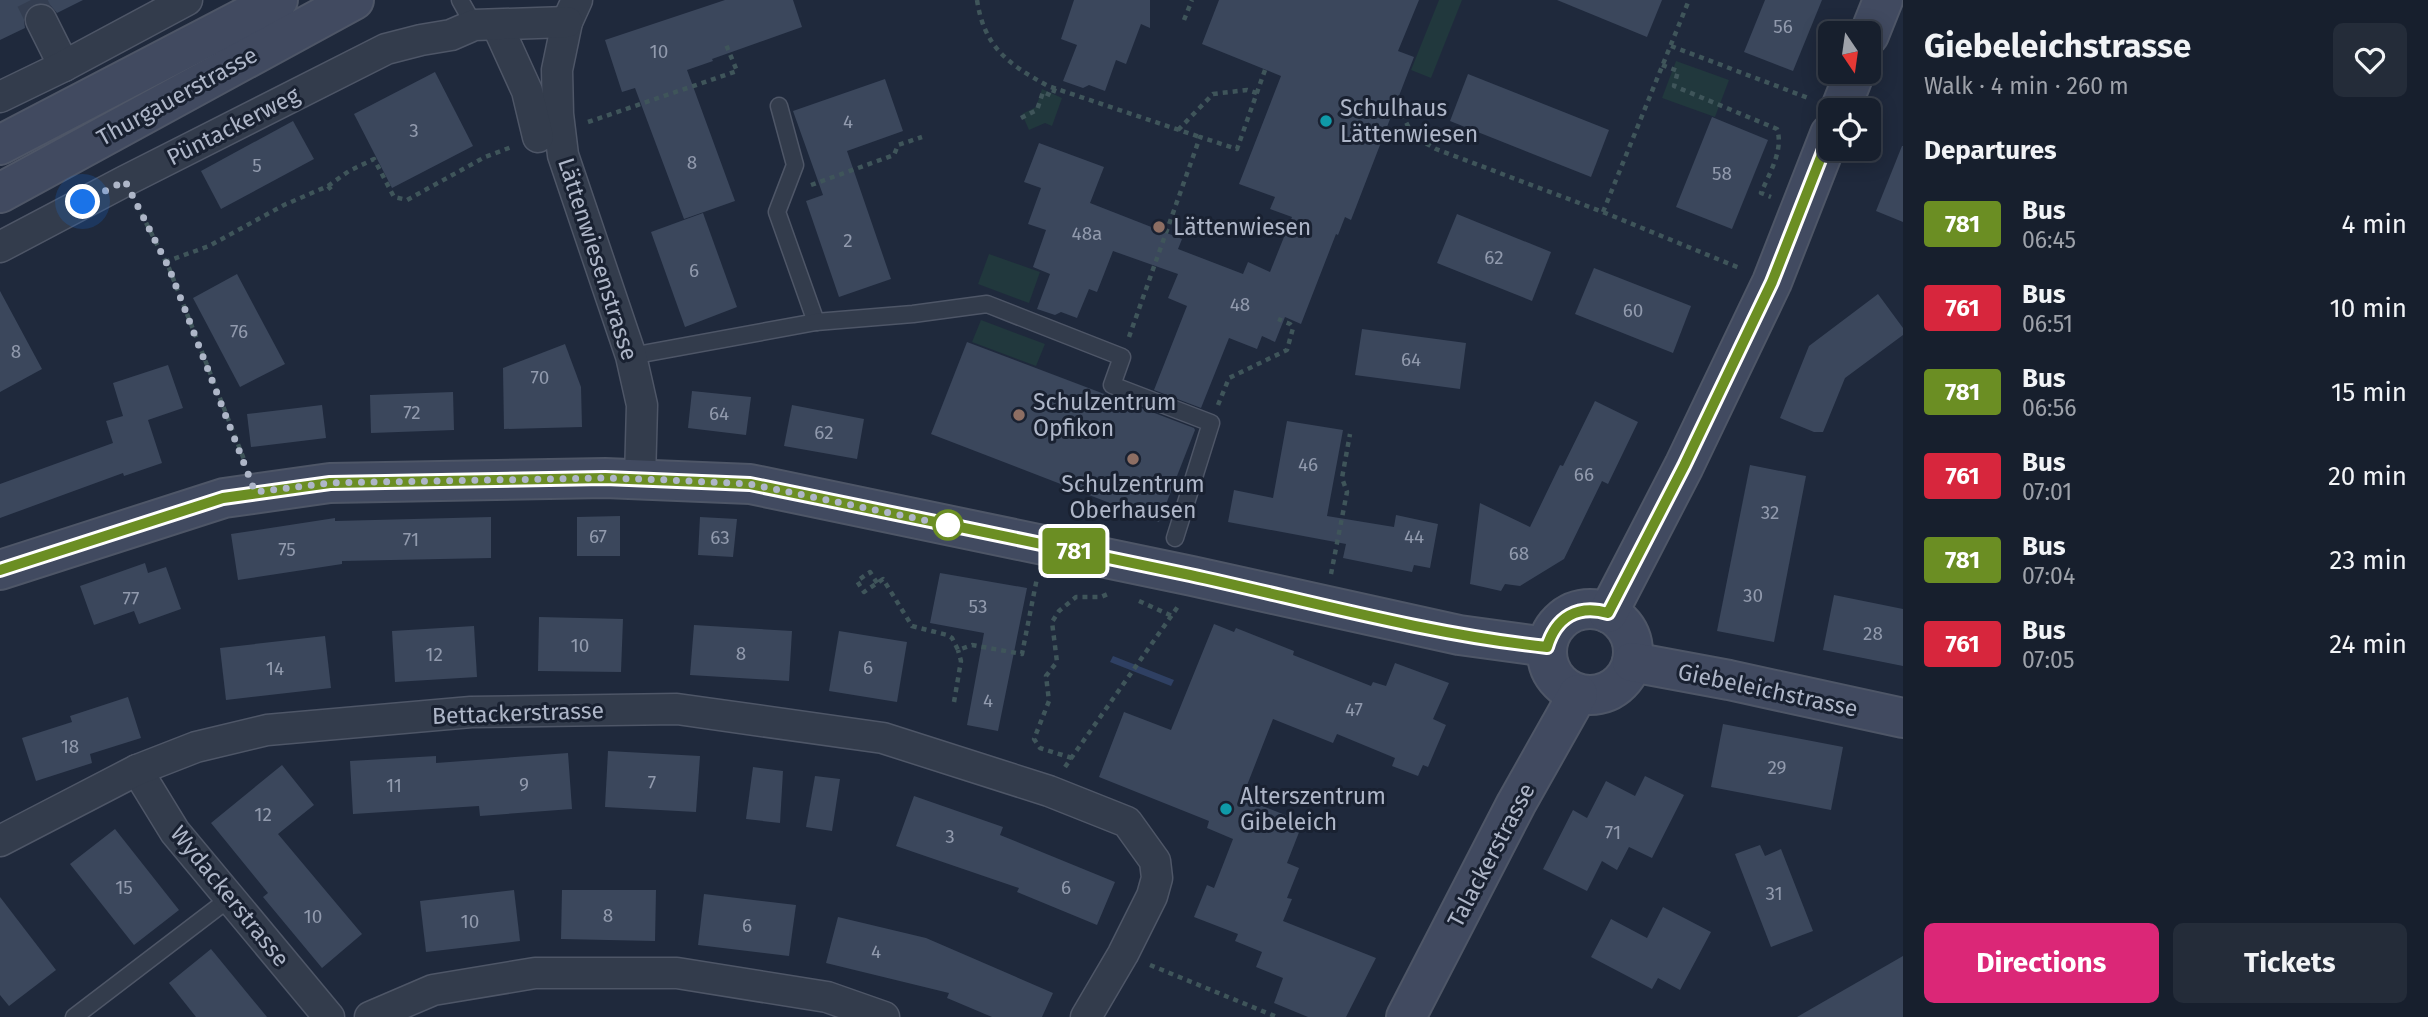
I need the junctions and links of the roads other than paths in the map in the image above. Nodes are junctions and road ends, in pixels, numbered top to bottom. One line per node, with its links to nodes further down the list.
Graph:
1 (187, 0): 9 (street)
2 (278, 0): 15 (street, Thurgauerstrasse)
3 (354, 0): 17 (street, Thurgauerstrasse)
4 (1883, 0): 8 (street)
5 (572, 11): 6 (street, Püntackerweg); 20 (street, Lättenwiesenstrasse)
6 (474, 15): 14 (street); 18 (street, Püntackerweg)
7 (41, 20): 9 (street)
8 (1875, 21)
9 (64, 66): 11 (street)
10 (1844, 84): 12 (street)
11 (0, 97)
12 (1832, 98)
13 (779, 106): 19 (lane)
14 (538, 137)
15 (0, 145)
16 (1819, 161): 24 (street)
17 (0, 193)
18 (0, 247)
19 (816, 322): 20 (lane); 22 (lane)
20 (631, 356): 21 (street, Lättenwiesenstrasse)
21 (640, 479): 23 (street); 25 (street)
22 (1175, 538)
23 (0, 570)
24 (1608, 613): 25 (street); 26 (street)
25 (1547, 647): 27 (street)
26 (1632, 662): 27 (street); 28 (street, Giebeleichstrasse)
27 (1578, 694): 37 (street, Talackerstrasse)
28 (1903, 718)
29 (137, 770): 30 (street, Bettackerstrasse); 31 (street, Wydackerstrasse); 36 (street, Bettackerstrasse)
30 (0, 841)
31 (230, 898): 32 (lane); 33 (street, Wydackerstrasse)
32 (74, 1017)
33 (329, 1017)
34 (370, 1017): 35 (street)
35 (884, 1017)
36 (1086, 1017)
37 (1406, 1017)

